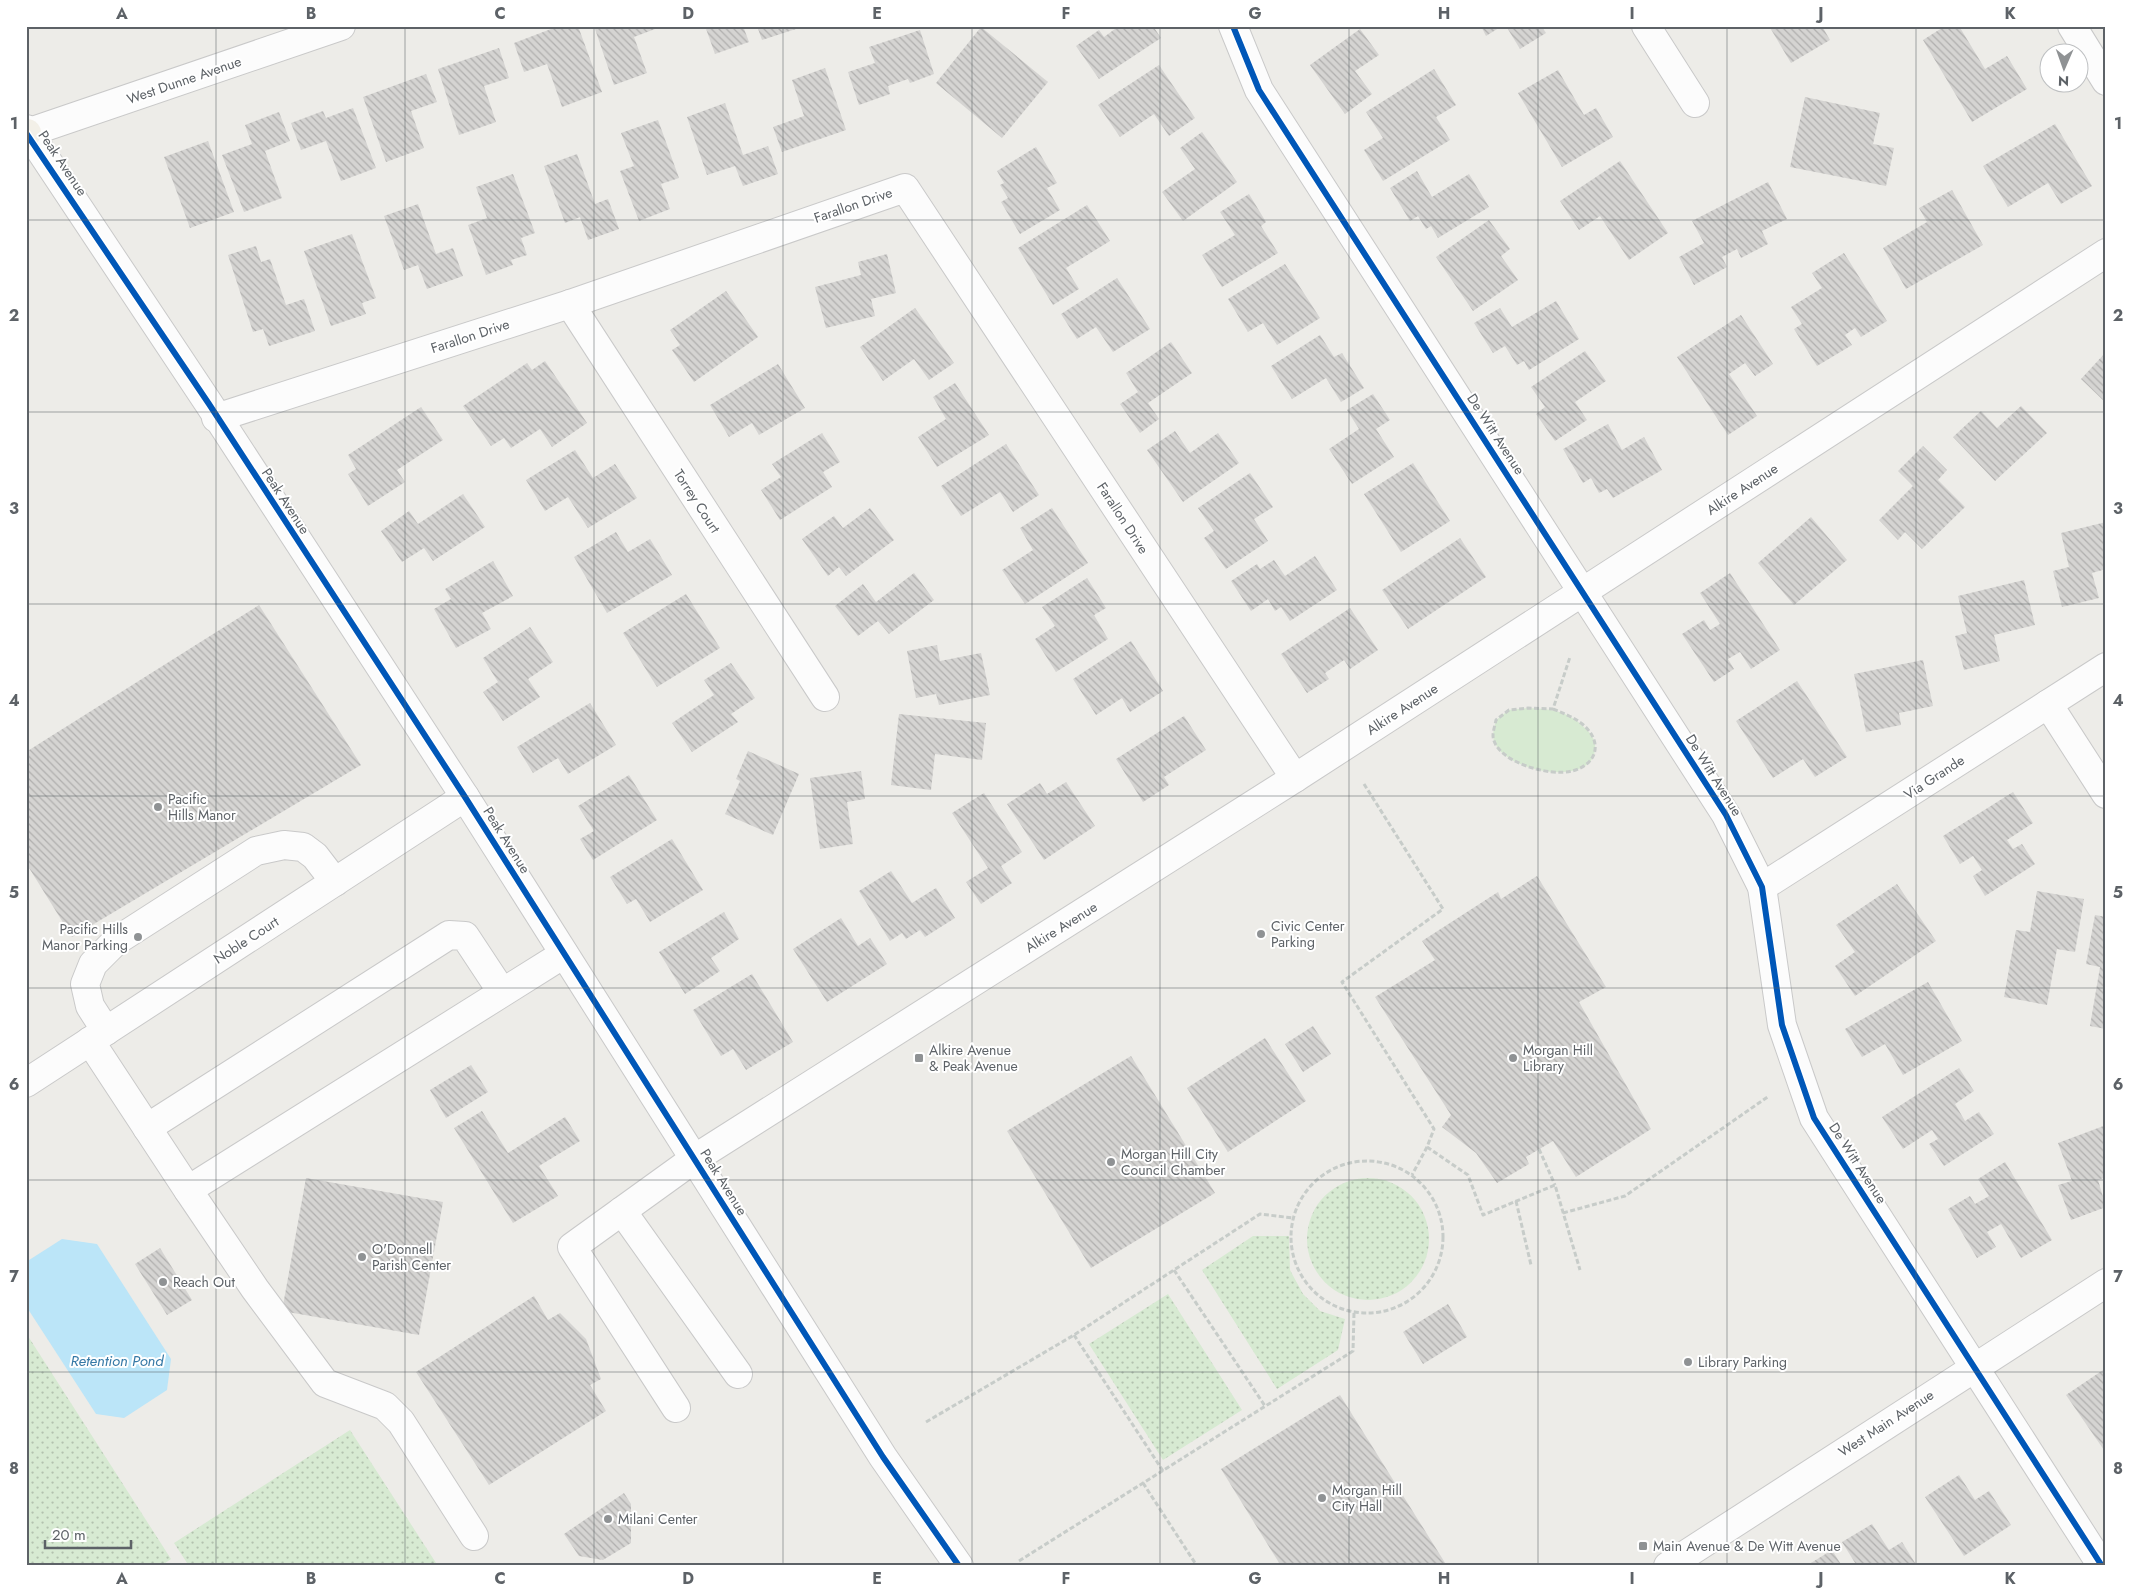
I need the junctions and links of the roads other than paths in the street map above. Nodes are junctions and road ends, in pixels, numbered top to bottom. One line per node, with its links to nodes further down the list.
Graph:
1 (341, 26): 7 (street, West Dunne Avenue)
2 (1233, 26): 11 (street, De Witt Avenue)
3 (1646, 26): 6 (street)
4 (2072, 26): 5 (street)
5 (2106, 81)
6 (1695, 103)
7 (27, 132): 10 (street, Peak Avenue)
8 (2106, 253): 11 (street, Alkire Avenue)
9 (570, 304): 10 (street, Farallon Drive); 13 (street, Torrey Court); 15 (street, Farallon Drive)
10 (216, 418): 17 (street, Peak Avenue)
11 (1583, 592): 15 (street, Alkire Avenue); 19 (street, De Witt Avenue)
12 (2106, 667): 14 (street, Via Grande)
13 (825, 697)
14 (2048, 704): 16 (street); 19 (street, Via Grande)
15 (1295, 778): 25 (street, Alkire Avenue)
16 (2106, 794)
17 (465, 797): 18 (street, Noble Court); 20 (street, Peak Avenue)
18 (334, 882): 22 (street, Noble Court); 22 (street)
19 (1762, 887): 29 (street, De Witt Avenue)
20 (564, 954): 21 (street); 25 (street, Peak Avenue)
21 (502, 992): 24 (street); 26 (street)
22 (98, 1036): 23 (street, Noble Court); 24 (street)
23 (26, 1083)
24 (147, 1128): 26 (street)
25 (694, 1159): 27 (street, Alkire Avenue); 33 (street, Peak Avenue)
26 (188, 1190): 32 (street)
27 (622, 1211): 30 (street); 31 (street, Alkire Avenue)
28 (2106, 1282): 29 (street, West Main Avenue)
29 (1974, 1367): 34 (street, West Main Avenue); 35 (street, De Witt Avenue)
30 (738, 1374)
31 (676, 1408)
32 (474, 1536)
33 (959, 1566)
34 (1668, 1566)
35 (2102, 1566)

